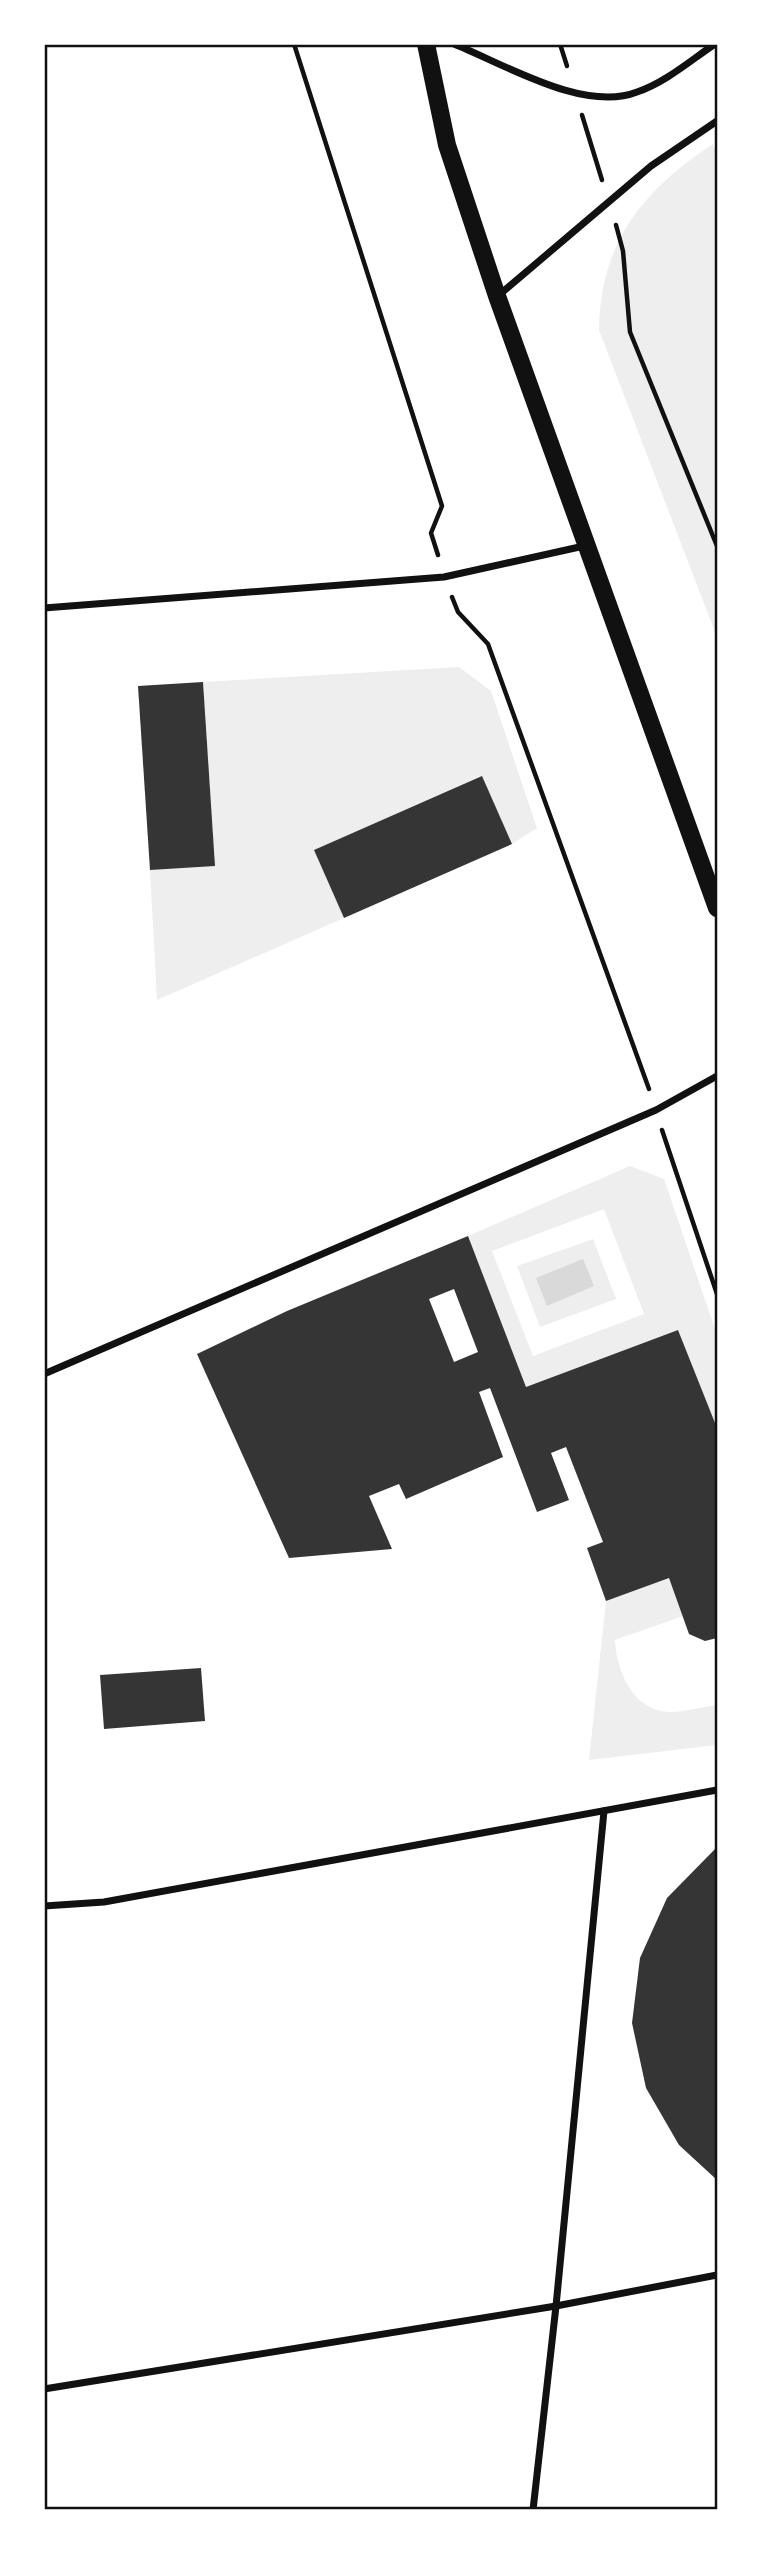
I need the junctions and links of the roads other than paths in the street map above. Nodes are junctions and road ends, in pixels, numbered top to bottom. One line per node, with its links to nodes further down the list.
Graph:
1 (426, 44): 5 (main road)
2 (454, 44): 3 (street)
3 (715, 44)
4 (717, 121): 5 (street)
5 (497, 296): 6 (main road)
6 (585, 546): 7 (street); 8 (main road)
7 (44, 608)
8 (717, 908)
9 (717, 1076): 10 (street)
10 (44, 1374)
11 (717, 1790): 12 (street)
12 (604, 1811): 13 (street); 15 (street)
13 (44, 1906)
14 (717, 2275): 15 (street)
15 (556, 2306): 16 (street); 17 (street)
16 (44, 2389)
17 (533, 2510)

